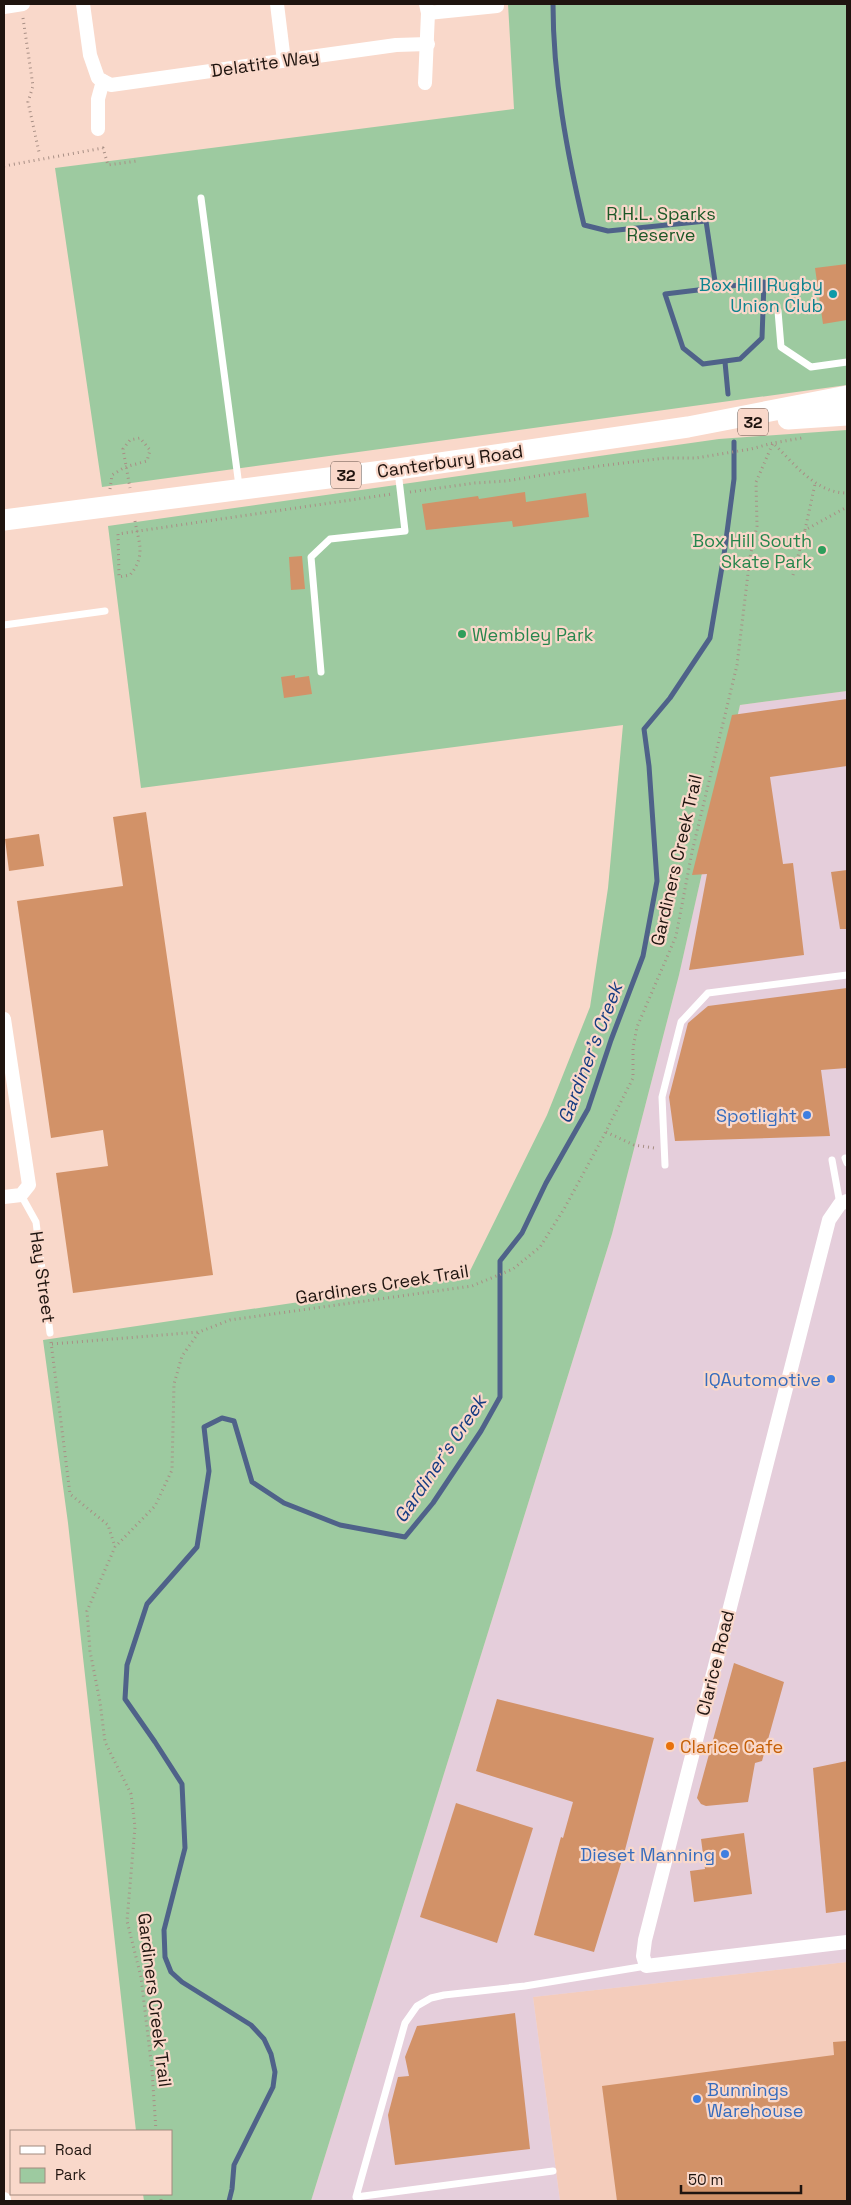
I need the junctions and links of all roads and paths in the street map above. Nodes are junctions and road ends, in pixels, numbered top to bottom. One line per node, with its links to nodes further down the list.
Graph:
1 (22, 4): 5 (street); 12 (path)
2 (83, 4): 9 (street)
3 (277, 4): 8 (street)
4 (497, 4): 6 (street)
5 (4, 7)
6 (427, 8): 7 (street)
7 (428, 44): 8 (street, Delatite Way); 10 (street)
8 (284, 61): 9 (street, Delatite Way)
9 (103, 81): 11 (street)
10 (425, 83)
11 (98, 129)
12 (39, 152)
13 (137, 161): 14 (path)
14 (4, 166)
15 (201, 198): 26 (lane)
16 (778, 311): 17 (lane)
17 (847, 362)
18 (847, 396): 20 (main road, Canterbury Road / 32)
19 (847, 415): 20 (main road, Canterbury Road / 32)
20 (688, 427): 24 (main road, Canterbury Road / 32)
21 (811, 437): 22 (path)
22 (773, 443): 25 (path); 27 (path); 40 (path, Gardiners Creek Trail)
23 (123, 449): 29 (path)
24 (398, 469): 26 (main road, Canterbury Road / 32); 27 (lane)
25 (815, 484): 28 (path); 32 (path)
26 (240, 489): 29 (main road, Canterbury Road / 32)
27 (399, 493): 33 (path); 37 (lane)
28 (847, 493)
29 (109, 507): 31 (main road, Canterbury Road / 32)
30 (847, 507): 32 (path)
31 (4, 520)
32 (804, 530): 34 (path)
33 (140, 551)
34 (793, 575)
35 (105, 611): 36 (lane)
36 (4, 625)
37 (321, 672)
38 (847, 975): 43 (lane)
39 (4, 1019): 44 (street)
40 (606, 1132): 41 (path); 47 (path, Gardiners Creek Trail)
41 (644, 1147)
42 (832, 1160): 46 (lane)
43 (665, 1165)
44 (21, 1195): 45 (street); 48 (lane, Hay Street)
45 (4, 1197)
46 (844, 1202): 52 (street, Clarice Road)
47 (200, 1332): 49 (path); 50 (path, Gardiners Creek Trail)
48 (50, 1333): 49 (path)
49 (52, 1344): 50 (path)
50 (115, 1546): 53 (path, Gardiners Creek Trail)
51 (847, 1942): 52 (street)
52 (646, 1966): 54 (lane)
53 (156, 2130)
54 (553, 2171)

